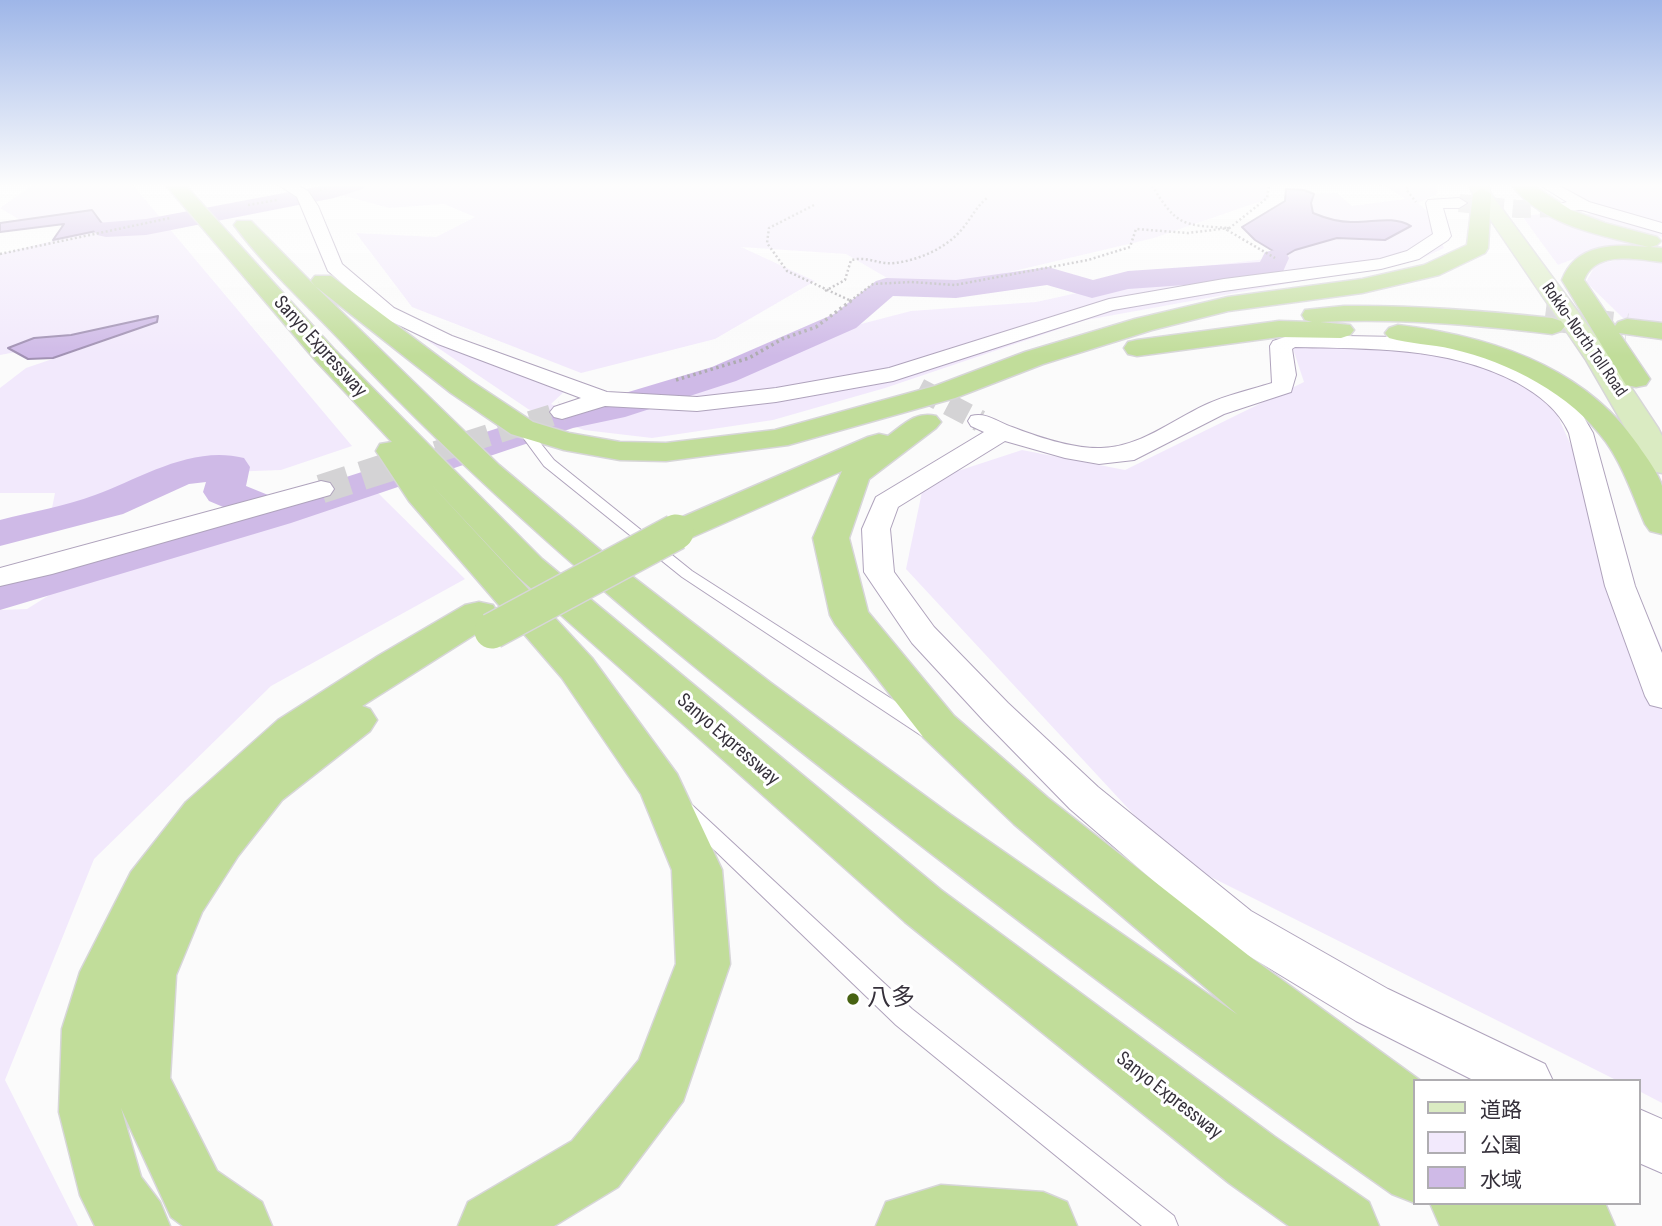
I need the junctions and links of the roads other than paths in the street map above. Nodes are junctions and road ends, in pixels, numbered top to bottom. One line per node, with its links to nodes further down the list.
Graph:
1 (212, 241): 14 (highway, Sanyo Expressway)
2 (259, 241): 34 (highway, Sanyo Expressway)
3 (275, 241): 21 (highway)
4 (324, 241): 17 (street)
5 (1434, 241): 15 (street)
6 (1477, 241): 10 (highway)
7 (1514, 241): 22 (main road, Rokko-North Toll Road)
8 (1531, 241): 16 (main road, Rokko-North Toll Road)
9 (1662, 255): 16 (highway)
10 (1144, 324): 13 (highway); 18 (highway)
11 (1662, 331): 12 (highway)
12 (1662, 339)
13 (1123, 350): 18 (highway); 24 (highway)
14 (326, 355): 29 (highway); 43 (highway, Sanyo Expressway)
15 (892, 374): 17 (street); 18 (street)
16 (1636, 379): 20 (main road, Rokko-North Toll Road)
17 (604, 399): 19 (street)
18 (930, 401): 21 (highway); 26 (highway, bridge); 28 (highway)
19 (562, 412)
20 (1662, 413)
21 (522, 428): 28 (lane)
22 (1662, 464)
23 (321, 489): 25 (street)
24 (1662, 524)
25 (0, 577)
26 (486, 623): 37 (highway); 38 (highway)
27 (1662, 696): 30 (street)
28 (984, 767): 31 (highway)
29 (661, 787): 39 (highway); 42 (lane)
30 (1524, 1079)
31 (1414, 1113)
32 (1641, 1136): 33 (street)
33 (1662, 1147)
34 (1414, 1170)
35 (1466, 1205): 44 (highway)
36 (1550, 1205): 45 (highway)
37 (136, 1226)
38 (238, 1226)
39 (492, 1226)
40 (910, 1226): 41 (highway)
41 (1043, 1226)
42 (1164, 1226)
43 (1345, 1226)
44 (1496, 1226)
45 (1581, 1226)

